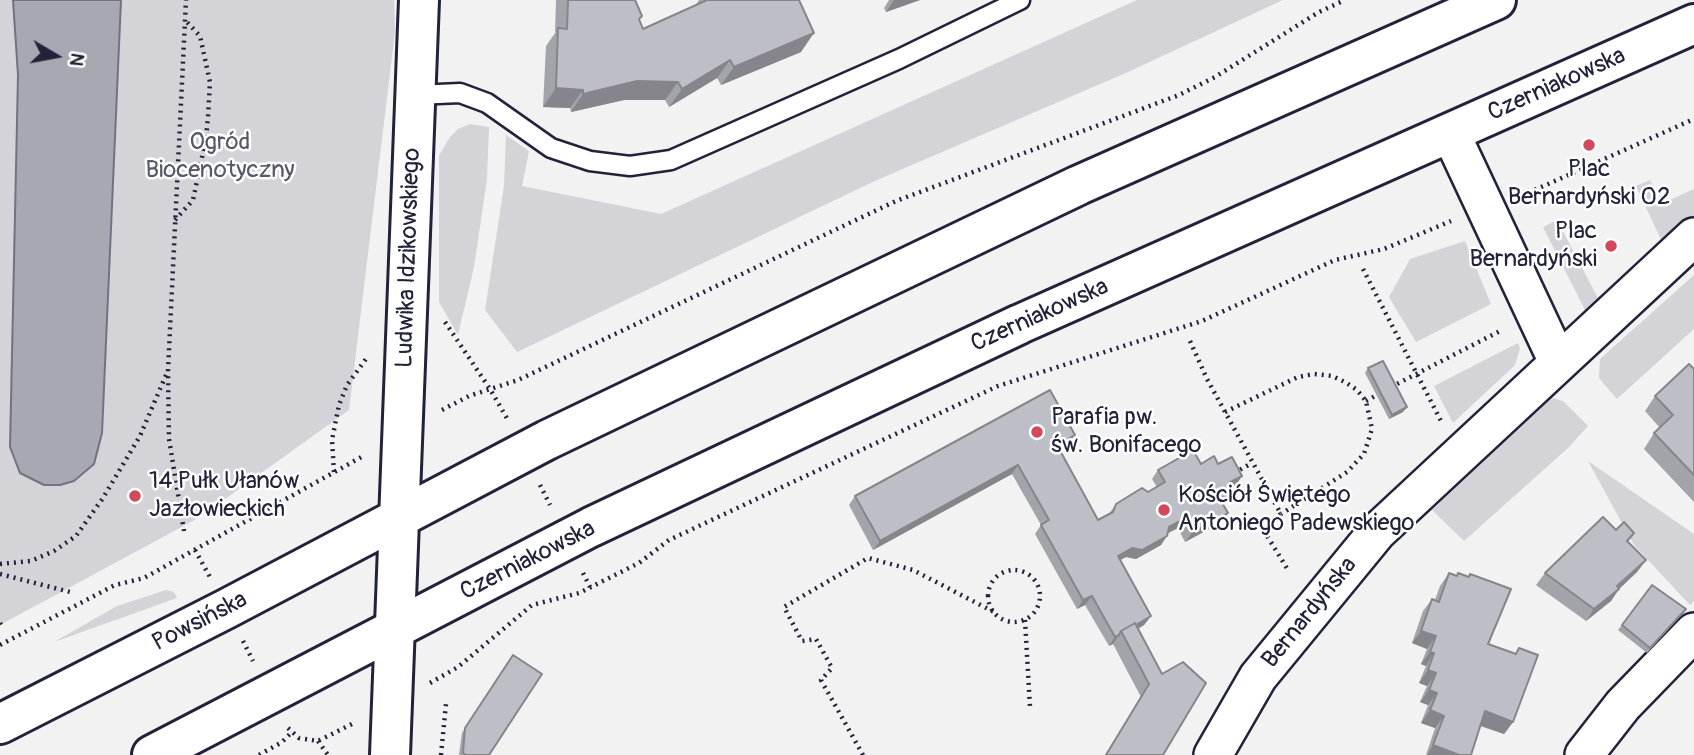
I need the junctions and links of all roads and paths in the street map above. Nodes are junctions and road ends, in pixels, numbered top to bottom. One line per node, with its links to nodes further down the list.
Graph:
1 (186, 0): 6 (path)
2 (419, 0): 8 (main road, Ludwika Idzikowskiego)
3 (1020, 0): 8 (lane)
4 (1345, 0): 21 (path)
5 (1496, 0): 32 (main road)
6 (185, 19): 13 (path); 13 (path)
7 (1694, 24): 10 (main road, Czerniakowska)
8 (416, 95): 16 (main road, Ludwika Idzikowskiego)
9 (1694, 119): 11 (path)
10 (1451, 134): 15 (street); 46 (main road, Czerniakowska)
11 (1514, 195)
12 (1456, 219): 40 (path)
13 (175, 220): 19 (path)
14 (1694, 237): 18 (street)
15 (1535, 313): 18 (street); 20 (path)
16 (406, 319): 29 (path); 32 (main road, Ludwika Idzikowskiego)
17 (1190, 341): 25 (path)
18 (1558, 362): 63 (street, Bernardyńska)
19 (168, 371): 33 (path); 35 (path)
20 (1391, 388)
21 (490, 389): 23 (path); 26 (path)
22 (1377, 395): 24 (path)
23 (458, 401)
24 (1366, 401): 25 (path); 31 (path)
25 (1225, 412): 28 (path)
26 (507, 418)
27 (354, 462): 29 (path)
28 (1252, 463): 30 (path); 31 (path)
29 (334, 472): 34 (path)
30 (1231, 475)
31 (1281, 514): 37 (path)
32 (400, 517): 46 (main road, Ludwika Idzikowskiego); 53 (main road, Powsińska)
33 (184, 531)
34 (195, 550): 39 (path); 48 (path)
35 (0, 564)
36 (580, 567): 40 (path)
37 (1288, 570)
38 (0, 574): 41 (path)
39 (212, 583)
40 (590, 587): 49 (path)
41 (70, 593)
42 (994, 612): 43 (path); 43 (path); 62 (path)
43 (1025, 620): 51 (path)
44 (0, 623): 45 (path)
45 (3, 629)
46 (395, 630): 57 (main road); 60 (main road, Ludwika Idzikowskiego)
47 (1694, 632): 64 (street)
48 (0, 645)
49 (439, 678)
50 (446, 705): 61 (path)
51 (1030, 707)
52 (285, 721): 55 (path)
53 (0, 724)
54 (340, 730): 56 (path)
55 (291, 733): 56 (path); 58 (path)
56 (318, 741): 59 (path)
57 (152, 755)
58 (259, 755)
59 (328, 755)
60 (390, 755)
61 (441, 755)
62 (863, 755)
63 (1213, 755)
64 (1584, 755)

